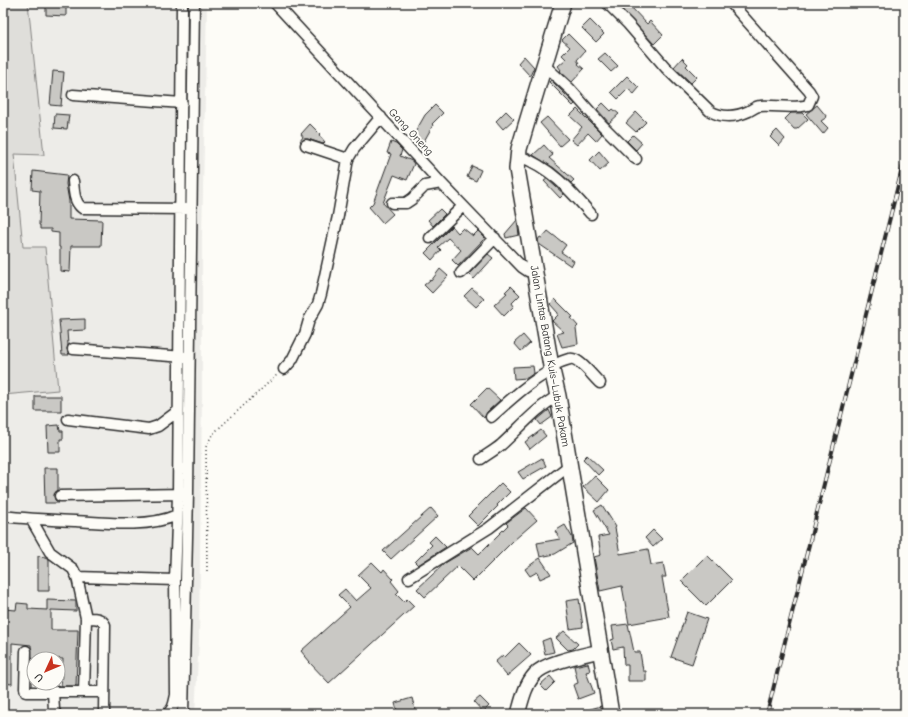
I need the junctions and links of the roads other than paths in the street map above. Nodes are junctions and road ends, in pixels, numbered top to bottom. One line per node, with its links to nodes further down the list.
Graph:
1 (182, 3): 9 (street)
2 (194, 3): 20 (street)
3 (275, 3): 10 (street, Gang Oneng)
4 (563, 3): 7 (highway, Jalan Lintas Batang Kuis–Lubuk Pakam)
5 (607, 3): 6 (street)
6 (731, 3)
7 (544, 65): 12 (highway, Jalan Lintas Batang Kuis–Lubuk Pakam); 14 (street)
8 (73, 95): 9 (street)
9 (182, 102): 19 (street)
10 (381, 117): 13 (street); 16 (street, Gang Oneng)
11 (306, 145): 13 (street)
12 (519, 156): 21 (street); 24 (highway, Jalan Lintas Batang Kuis–Lubuk Pakam)
13 (348, 159): 30 (street)
14 (636, 160)
15 (73, 181): 19 (street)
16 (442, 183): 17 (street); 18 (street, Gang Oneng)
17 (392, 203)
18 (463, 206): 22 (street); 23 (street, Gang Oneng)
19 (181, 209): 20 (street); 27 (street)
20 (191, 210): 28 (street)
21 (591, 214)
22 (430, 238)
23 (495, 238): 24 (street, Gang Oneng); 25 (street)
24 (535, 272): 29 (highway, Jalan Lintas Batang Kuis–Lubuk Pakam)
25 (461, 273)
26 (73, 349): 27 (street)
27 (179, 356): 28 (street); 33 (street)
28 (190, 358): 38 (street)
29 (552, 368): 31 (street); 32 (highway, Jalan Lintas Batang Kuis–Lubuk Pakam); 34 (street)
30 (284, 369)
31 (600, 383)
32 (558, 396): 36 (street); 37 (highway, Jalan Lintas Batang Kuis–Lubuk Pakam)
33 (178, 411): 35 (street); 38 (street)
34 (490, 417)
35 (68, 420)
36 (481, 459)
37 (570, 465): 44 (street); 48 (highway, Jalan Lintas Batang Kuis–Lubuk Pakam)
38 (183, 494): 39 (street); 40 (street); 57 (street)
39 (60, 496)
40 (176, 515): 42 (street); 45 (street)
41 (3, 516): 42 (street)
42 (31, 519): 43 (street)
43 (77, 577): 45 (street); 46 (street)
44 (409, 578)
45 (175, 580): 56 (street)
46 (86, 618): 52 (street); 53 (street)
47 (26, 651): 50 (street)
48 (600, 651): 58 (main road); 59 (highway, Jalan Lintas Batang Kuis–Lubuk Pakam)
49 (26, 691): 51 (street)
50 (26, 691)
51 (53, 692): 52 (street); 54 (street)
52 (84, 692): 53 (street)
53 (104, 692): 55 (street)
54 (56, 714)
55 (104, 714)
56 (167, 714)
57 (183, 714)
58 (518, 714)
59 (611, 714)

